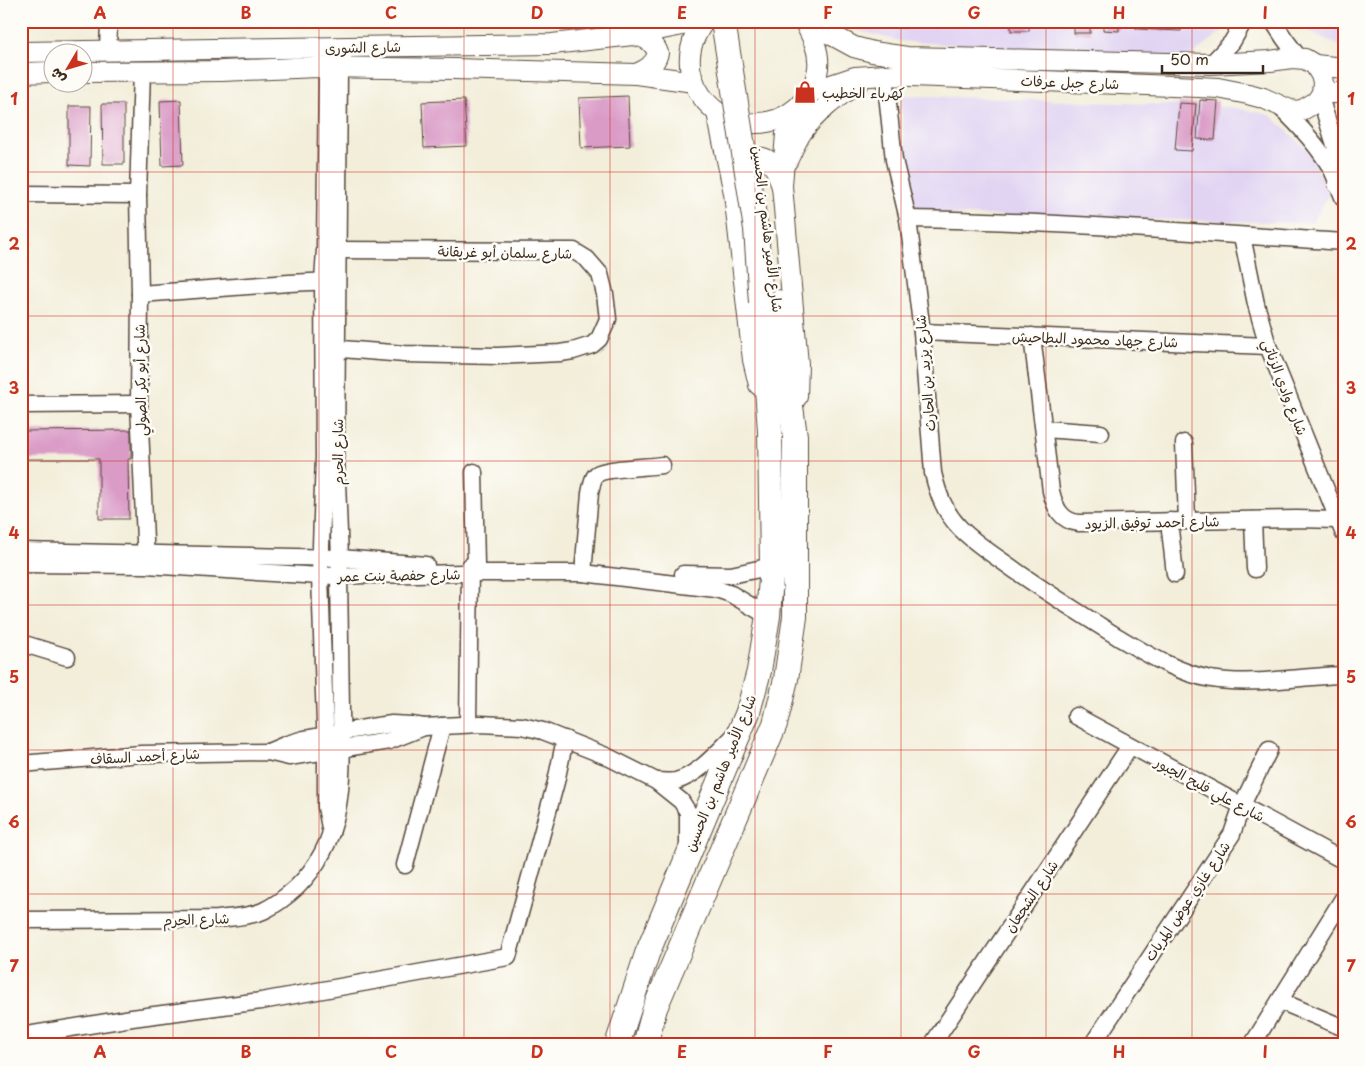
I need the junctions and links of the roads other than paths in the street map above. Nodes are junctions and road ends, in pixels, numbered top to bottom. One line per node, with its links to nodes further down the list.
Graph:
1 (109, 21): 11 (street)
2 (703, 21): 8 (main road, شارع الشورى); 23 (main road)
3 (723, 21): 41 (highway, شارع الأمير هاشم بن الحسين, bridge)
4 (738, 21): 41 (highway, شارع الأمير هاشم بن الحسين)
5 (805, 21): 10 (main road, شارع جبل عرفات); 24 (main road)
6 (1244, 21): 14 (street)
7 (1273, 21): 13 (street)
8 (662, 26): 9 (main road, شارع الشورى)
9 (633, 35): 11 (main road, شارع الشورى); 21 (main road)
10 (854, 47): 14 (main road, شارع جبل عرفات); 22 (main road)
11 (108, 50): 12 (main road, شارع الشورى)
12 (21, 52)
13 (1307, 62): 14 (main road, شارع جبل عرفات); 16 (main road, شارع جبل عرفات); 26 (main road)
14 (1211, 64)
15 (333, 68): 17 (main road, شارع الشورى); 21 (main road, شارع الشورى); 38 (street, شارع الحرم)
16 (1344, 68)
17 (142, 71): 19 (main road, شارع الشورى); 34 (street, شارع أبو بكر الصولي)
18 (42, 72): 20 (main road)
19 (92, 72)
20 (21, 73)
21 (636, 74): 23 (main road, شارع الشورى)
22 (869, 76): 24 (main road, شارع جبل عرفات); 27 (main road, شارع جبل عرفات); 30 (main road); 35 (street, شارع يزيد بن الحارث)
23 (694, 82): 29 (main road)
24 (810, 92): 28 (main road)
25 (1344, 93): 26 (main road)
26 (1321, 95): 27 (main road, شارع جبل عرفات); 31 (street)
27 (1277, 103): 31 (street)
28 (793, 112): 29 (main road); 30 (main road, شارع الأمير هاشم بن الحسين)
29 (717, 113): 33 (main road, شارع الأمير هاشم بن الحسين)
30 (783, 176): 33 (main road); 51 (main road, شارع الأمير هاشم بن الحسين)
31 (1341, 184)
32 (21, 194): 34 (street)
33 (734, 194): 49 (main road, شارع الأمير هاشم بن الحسين)
34 (138, 195): 40 (street, شارع أبو بكر الصولي)
35 (908, 220): 36 (street); 42 (street, شارع يزيد بن الحارث)
36 (1242, 236): 37 (street); 44 (street, شارع وادي الزناتي)
37 (1344, 242)
38 (331, 250): 39 (street, شارع الحرم); 45 (street, شارع سلمان أبو غريقانة)
39 (330, 281): 40 (street); 45 (street, شارع الحرم)
40 (140, 294): 46 (street, شارع أبو بكر الصولي)
41 (769, 303): 49 (highway, شارع الأمير هاشم بن الحسين); 51 (highway, شارع الأمير هاشم بن الحسين)
42 (922, 332): 43 (street, شارع جهاد محمود البطاحيش); 75 (street, شارع يزيد بن الحارث)
43 (1032, 336): 44 (street, شارع جهاد محمود البطاحيش); 48 (street, شارع أحمد توفيق الزيود)
44 (1268, 346): 59 (street, شارع وادي الزناتي)
45 (331, 348): 53 (street, شارع الحرم)
46 (139, 404): 47 (street); 63 (street, شارع أبو بكر الصولي)
47 (21, 405)
48 (1044, 428): 50 (street); 58 (street, شارع أحمد توفيق الزيود)
49 (770, 431): 65 (highway, شارع الأمير هاشم بن الحسين)
50 (1101, 433)
51 (795, 436): 100 (highway, شارع الأمير هاشم بن الحسين)
52 (1184, 443): 56 (street)
53 (330, 457): 61 (street, شارع الحرم); 62 (street, شارع الحرم)
54 (662, 466): 67 (street)
55 (474, 472): 66 (street)
56 (1187, 520): 57 (street, شارع أحمد توفيق الزيود); 58 (street, شارع أحمد توفيق الزيود)
57 (1253, 520): 59 (street, شارع أحمد توفيق الزيود); 68 (street)
58 (1169, 521): 69 (street)
59 (1341, 527)
60 (21, 551): 63 (street, شارع حفصة بنت عمر)
61 (321, 558): 62 (street, شارع حفصة بنت عمر); 63 (street, شارع حفصة بنت عمر); 70 (street, شارع الحرم)
62 (340, 558): 66 (street, شارع حفصة بنت عمر); 71 (street, شارع الحرم)
63 (146, 559): 64 (street, شارع حفصة بنت عمر); 70 (street, شارع حفصة بنت عمر)
64 (21, 564)
65 (772, 566): 67 (street, شارع حفصة بنت عمر); 72 (highway, شارع الأمير هاشم بن الحسين)
66 (472, 568): 67 (street, شارع حفصة بنت عمر); 71 (street, شارع حفصة بنت عمر); 77 (street)
67 (583, 569): 72 (street, شارع حفصة بنت عمر)
68 (1255, 569)
69 (1175, 574)
70 (320, 576): 71 (street, شارع حفصة بنت عمر); 82 (street, شارع الحرم)
71 (339, 577): 81 (street, شارع الحرم)
72 (768, 616): 80 (highway, شارع الأمير هاشم بن الحسين)
73 (21, 643): 74 (street)
74 (67, 657)
75 (1344, 675)
76 (1076, 716): 84 (street, شارع علي فليح الجبور)
77 (468, 724): 78 (street); 83 (street)
78 (442, 726): 79 (street); 93 (street)
79 (424, 728): 81 (street, شارع أحمد السقاف); 86 (street, شارع أحمد السقاف)
80 (740, 729): 89 (street); 91 (highway, شارع الأمير هاشم بن الحسين)
81 (342, 732): 82 (street, شارع أحمد السقاف); 86 (street, شارع الحرم)
82 (325, 735): 86 (street, شارع الحرم); 87 (street, شارع أحمد السقاف)
83 (565, 739): 89 (street); 98 (street)
84 (1130, 746): 90 (street, شارع علي فليح الجبور); 101 (street, شارع الشجعان)
85 (1268, 750): 90 (street, شارع غازي عوض المريات)
86 (334, 751): 87 (street, شارع أحمد السقاف); 95 (street, شارع الحرم)
87 (268, 752): 88 (street, شارع أحمد السقاف)
88 (21, 764)
89 (656, 782): 91 (street)
90 (1242, 805): 92 (street, شارع علي فليح الجبور); 102 (street, شارع غازي عوض المريات)
91 (687, 856): 99 (highway, شارع الأمير هاشم بن الحسين)
92 (1344, 861)
93 (405, 864)
94 (1344, 898): 96 (street)
95 (21, 920)
96 (1280, 1002): 97 (street); 103 (street)
97 (1344, 1028)
98 (21, 1036)
99 (617, 1045)
100 (645, 1045)
101 (932, 1045)
102 (1092, 1045)
103 (1252, 1045)

